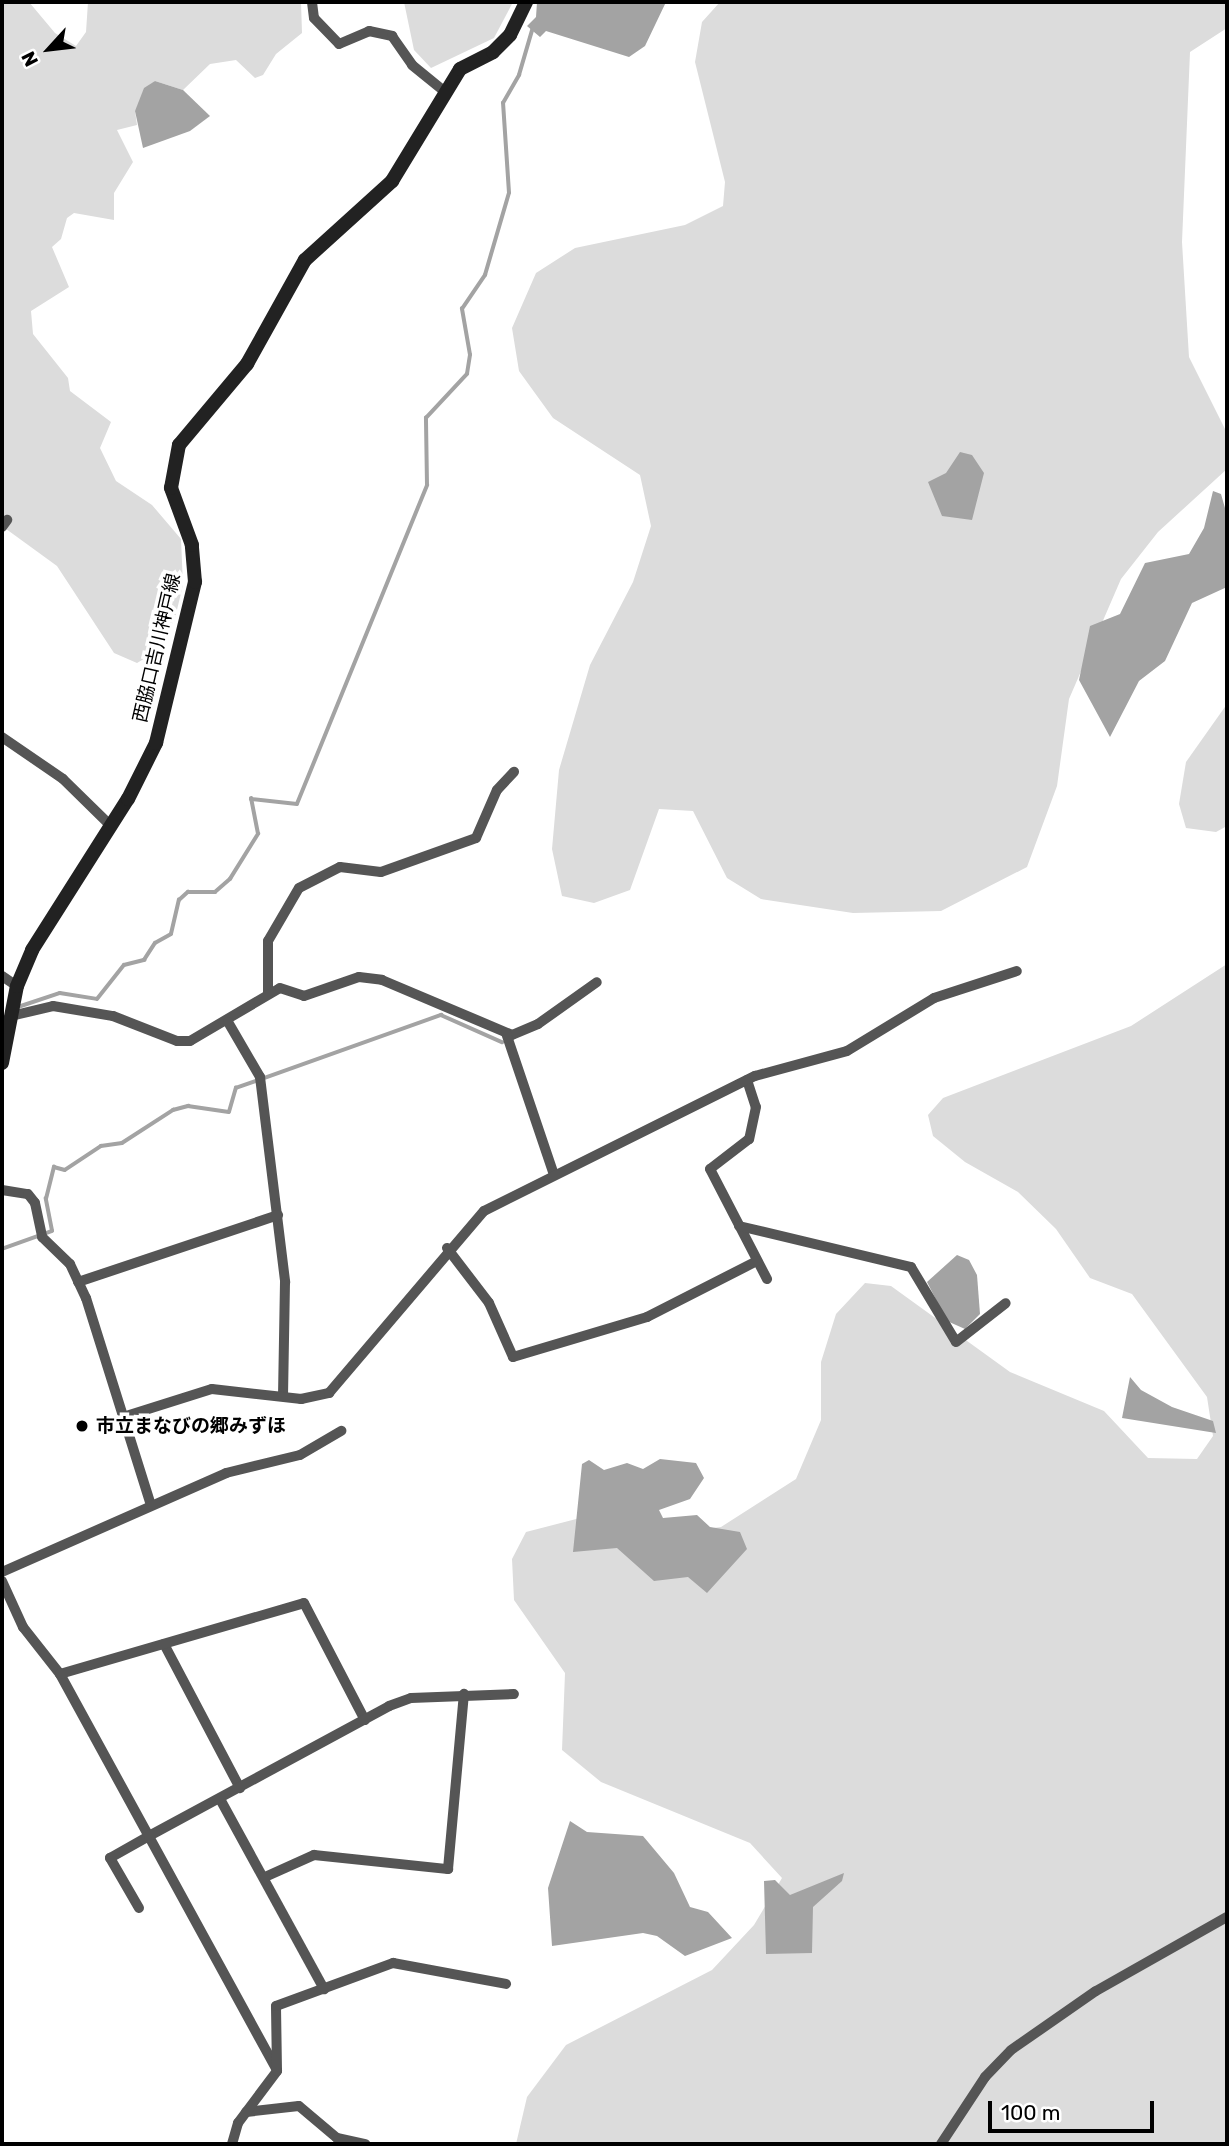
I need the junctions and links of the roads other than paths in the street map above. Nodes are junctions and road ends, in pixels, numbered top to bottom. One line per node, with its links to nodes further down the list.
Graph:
1 (312, 2): 3 (street)
2 (526, 2): 3 (main road, 西脇口吉川神戸線)
3 (444, 91): 6 (main road, 西脇口吉川神戸線)
4 (2, 737): 6 (street)
5 (514, 772): 11 (street)
6 (111, 826): 10 (main road, 西脇口吉川神戸線)
7 (1017, 971): 16 (street)
8 (2, 976): 10 (street)
9 (597, 982): 14 (street)
10 (15, 993): 12 (main road, 西脇口吉川神戸線)
11 (268, 994): 13 (street); 14 (street)
12 (11, 1016): 13 (street); 15 (main road, 西脇口吉川神戸線)
13 (228, 1022): 19 (street)
14 (506, 1033): 17 (street)
15 (2, 1063)
16 (747, 1080): 17 (street); 20 (street)
17 (554, 1175): 21 (street)
18 (2, 1190): 24 (street)
19 (278, 1215): 24 (street); 26 (street)
20 (739, 1226): 22 (street); 25 (street)
21 (447, 1248): 22 (street); 26 (street)
22 (757, 1261): 23 (street)
23 (767, 1279)
24 (78, 1282): 27 (street)
25 (1006, 1303)
26 (283, 1395): 27 (street)
27 (123, 1417): 29 (street)
28 (341, 1431): 29 (street)
29 (151, 1505): 30 (street)
30 (2, 1572)
31 (2, 1581): 33 (street)
32 (164, 1644): 33 (street); 36 (street); 37 (street)
33 (60, 1674): 39 (street)
34 (514, 1694): 35 (street)
35 (464, 1695): 36 (street); 40 (street)
36 (365, 1720): 37 (street)
37 (240, 1788): 38 (street)
38 (220, 1799): 39 (street); 40 (street)
39 (149, 1836): 41 (street); 45 (street)
40 (265, 1877): 44 (street)
41 (139, 1908)
42 (1227, 1917): 49 (street)
43 (506, 1984): 44 (street)
44 (324, 1989): 45 (street)
45 (277, 2071): 46 (street)
46 (246, 2112): 47 (street); 48 (street)
47 (232, 2144)
48 (365, 2144)
49 (941, 2144)

